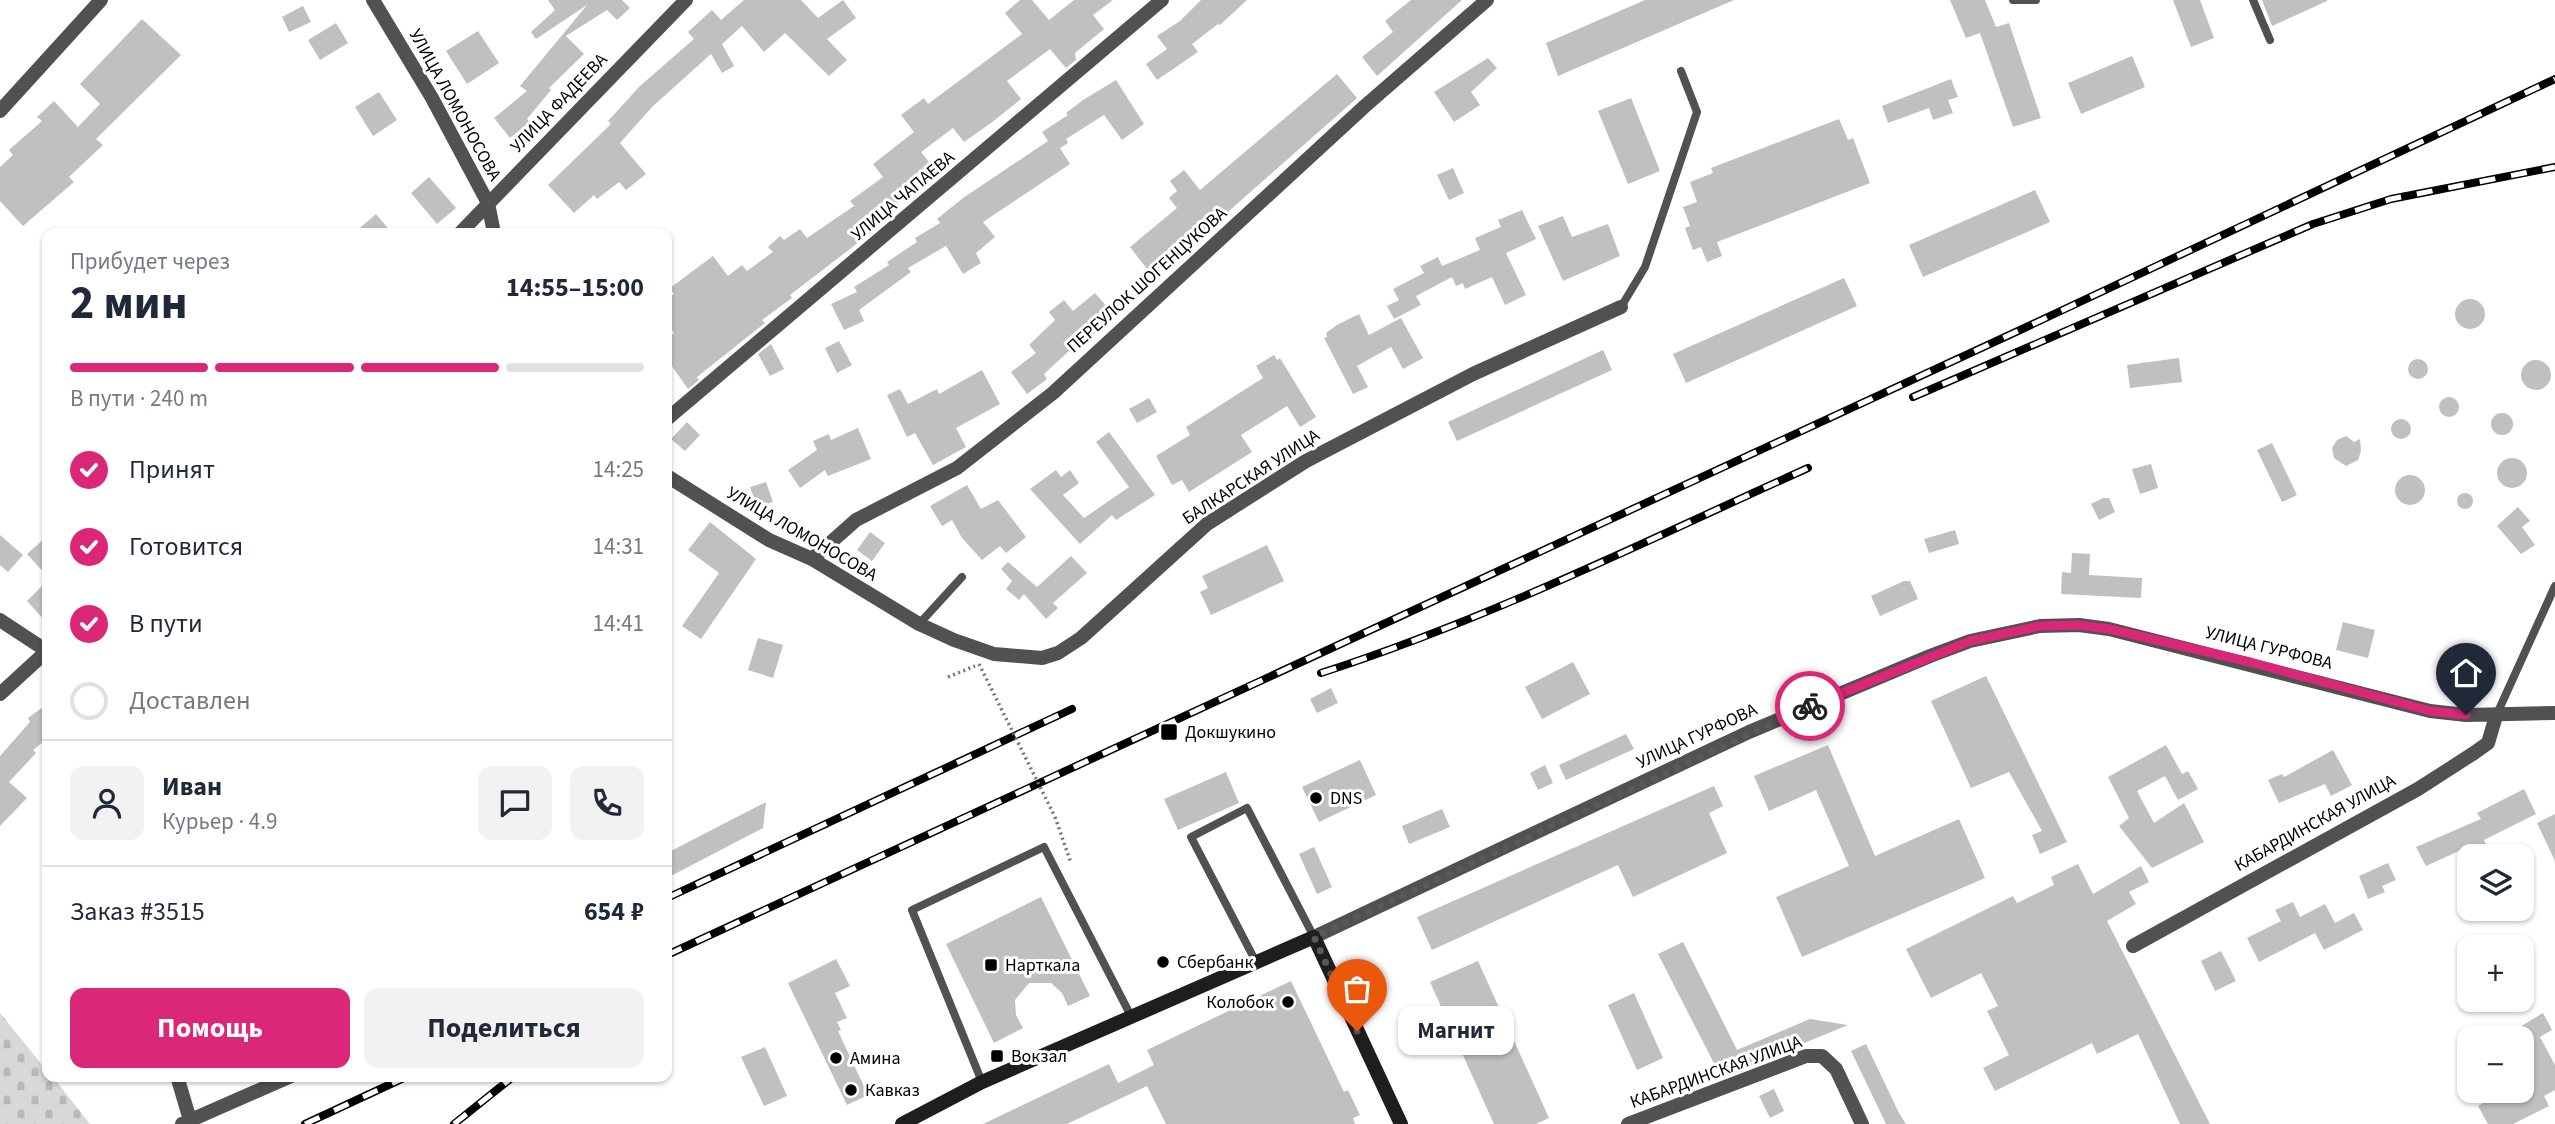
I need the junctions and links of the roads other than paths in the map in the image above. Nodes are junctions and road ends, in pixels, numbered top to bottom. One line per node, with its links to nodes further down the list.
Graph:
1 (101, 0): 11 (street)
2 (373, 0): 12 (street, УЛИЦА ЛОМОНОСОВА)
3 (686, 0): 12 (street, УЛИЦА ФАДЕЕВА)
4 (1162, 0): 16 (street, УЛИЦА ЧАПАЕВА)
5 (1487, 0): 18 (street, ПЕРЕУЛОК ШОГЕНЦУКОВА)
6 (2013, 0): 7 (lane)
7 (2036, 0)
8 (2253, 0): 9 (lane)
9 (2270, 40)
10 (1681, 71): 15 (lane)
11 (0, 111)
12 (488, 203): 13 (street, УЛИЦА ФАДЕЕВА); 14 (street, УЛИЦА ЛОМОНОСОВА)
13 (465, 228)
14 (493, 228)
15 (1621, 307): 22 (street, БАЛКАРСКАЯ УЛИЦА)
16 (672, 415)
17 (672, 479): 18 (street, УЛИЦА ЛОМОНОСОВА)
18 (812, 559): 22 (street, УЛИЦА ЛОМОНОСОВА)
19 (962, 577): 22 (lane)
20 (2555, 586): 27 (lane)
21 (0, 620): 23 (street)
22 (919, 624)
23 (42, 648)
24 (42, 656): 25 (street)
25 (0, 694)
26 (2555, 713): 27 (street, УЛИЦА ГУРФОВА)
27 (2496, 716): 28 (street, УЛИЦА ГУРФОВА); 29 (street, КАБАРДИНСКАЯ УЛИЦА)
28 (1314, 937): 30 (street, УЛИЦА ГУРФОВА); 30 (lane); 37 (street)
29 (2133, 946)
30 (1256, 962): 31 (street, УЛИЦА ГУРФОВА)
31 (1132, 1018): 34 (street, УЛИЦА ГУРФОВА); 34 (lane)
32 (178, 1082): 35 (street)
33 (277, 1082): 35 (street)
34 (982, 1082): 36 (street, УЛИЦА ГУРФОВА)
35 (186, 1122)
36 (908, 1122)
37 (1401, 1124)
38 (1628, 1124): 39 (street, КАБАРДИНСКАЯ УЛИЦА)
39 (1862, 1124)

